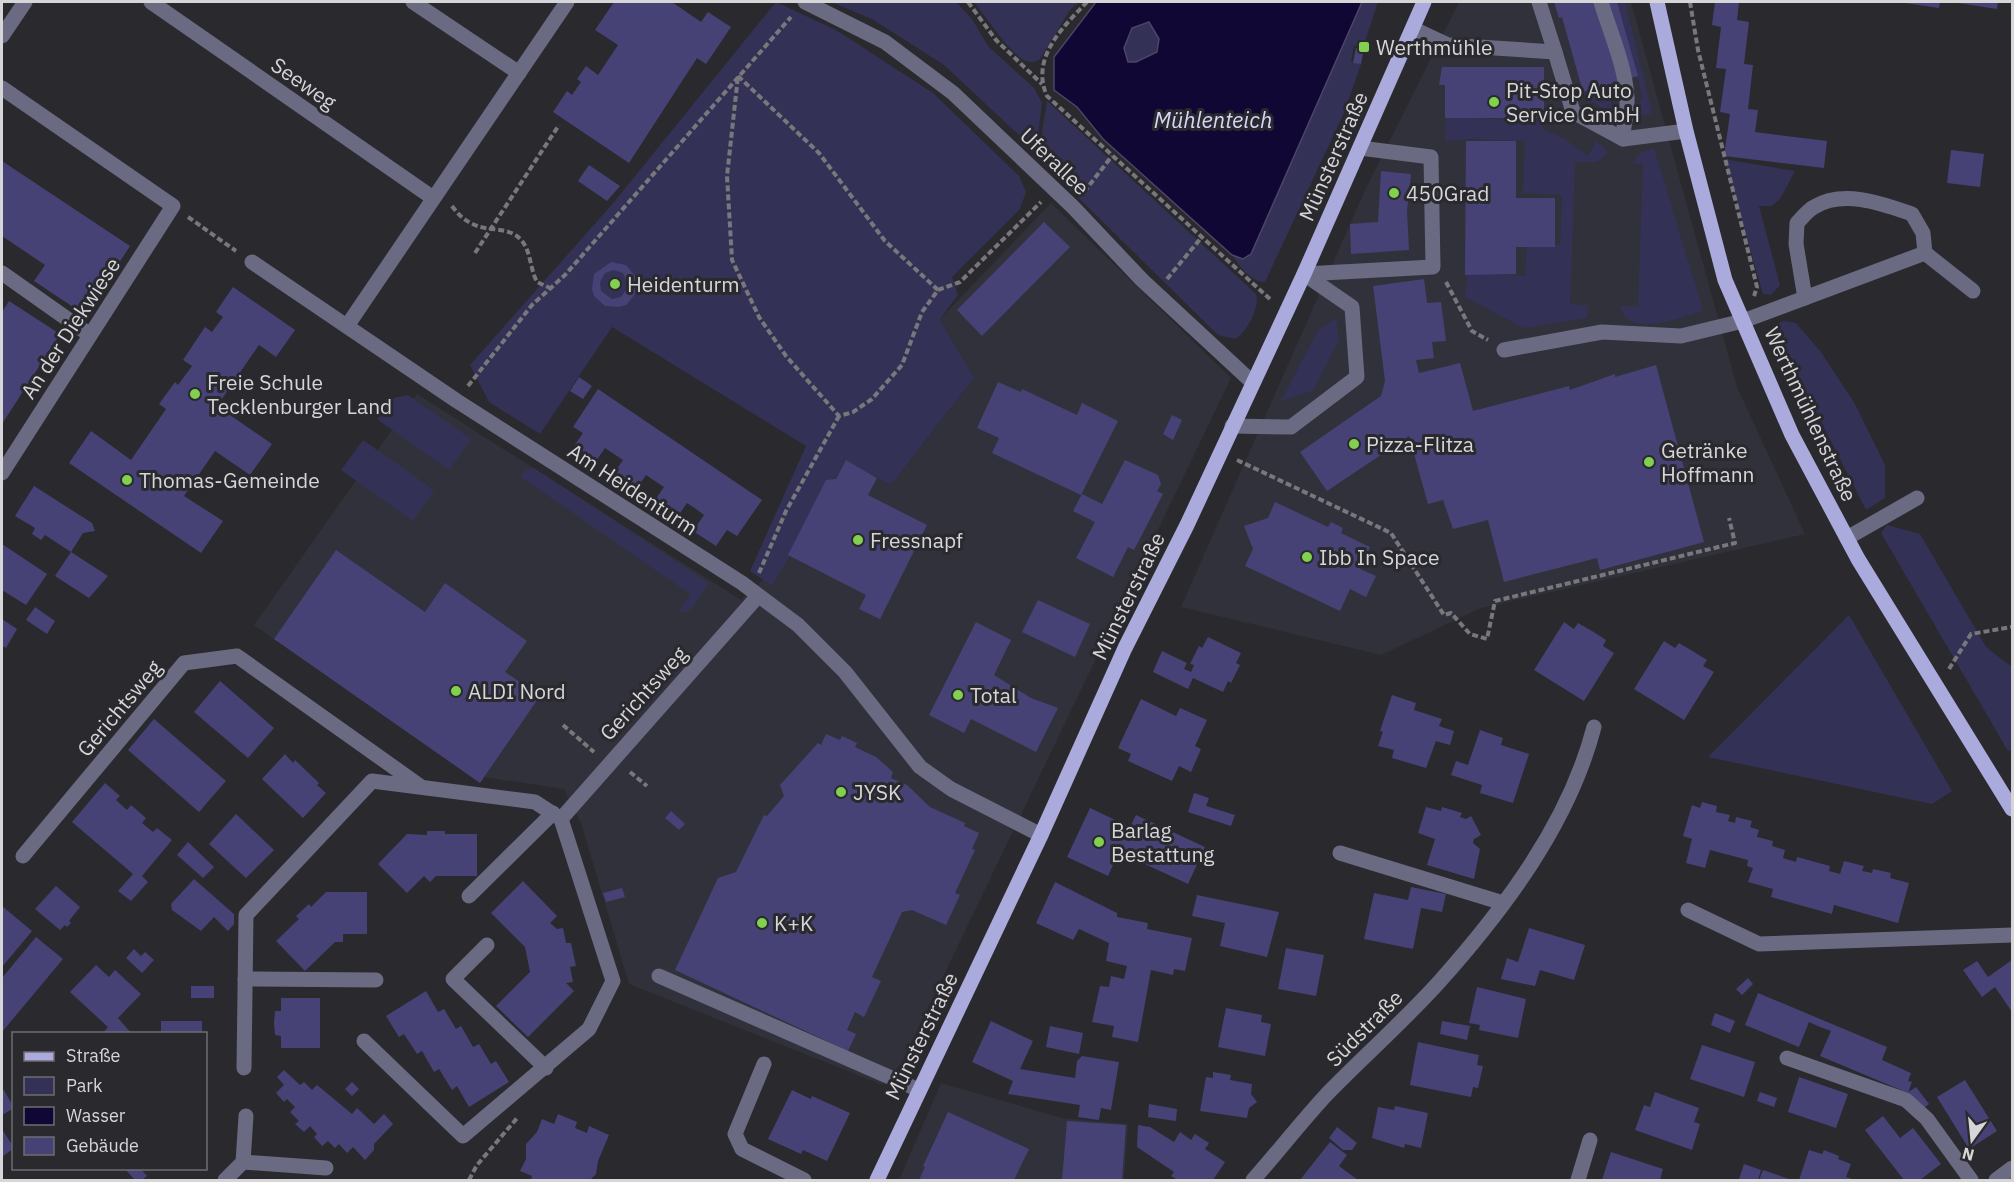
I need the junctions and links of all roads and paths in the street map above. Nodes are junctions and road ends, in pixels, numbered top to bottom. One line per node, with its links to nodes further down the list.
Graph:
1 (25, 2): 15 (street)
2 (151, 2): 27 (street, Seeweg)
3 (413, 2): 17 (street)
4 (567, 2): 17 (street)
5 (805, 2): 18 (path); 26 (street, Uferallee)
6 (968, 2): 19 (path)
7 (1087, 2): 19 (path)
8 (1425, 2): 14 (main road, Münsterstraße)
9 (1433, 2): 14 (main road, Münsterstraße)
10 (1539, 2): 16 (street)
11 (1601, 2): 23 (street)
12 (1657, 2): 22 (main road, Werthmühlenstraße)
13 (1690, 2): 44 (path)
14 (1414, 29): 16 (street); 24 (main road, Münsterstraße)
15 (2, 36)
16 (1555, 52): 23 (street)
17 (519, 73): 27 (street)
18 (738, 75): 38 (path); 39 (path); 50 (path)
19 (1042, 84): 25 (path)
20 (3, 94): 28 (street)
21 (559, 125): 30 (path)
22 (1686, 131): 23 (street); 44 (main road, Werthmühlenstraße)
23 (1623, 139)
24 (1360, 148): 35 (street); 37 (main road, Münsterstraße)
25 (1112, 156): 29 (path); 31 (path)
26 (1054, 189): 29 (street, Uferallee); 39 (path)
27 (433, 198): 30 (path); 45 (street)
28 (173, 206): 34 (path); 46 (street, An der Diekwiese)
29 (1072, 207): 41 (street, Uferallee)
30 (491, 230): 33 (path); 38 (path)
31 (1202, 238): 41 (path); 43 (path)
32 (1925, 253): 40 (street); 42 (street); 42 (street)
33 (475, 254)
34 (252, 262): 45 (street, Am Heidenturm)
35 (1433, 267): 37 (street); 47 (path)
36 (2, 273): 46 (street)
37 (1304, 274): 43 (main road, Münsterstraße); 51 (street)
38 (550, 288): 49 (path)
39 (938, 290): 50 (path)
40 (1973, 291)
41 (1155, 293): 48 (street, Uferallee)
42 (1805, 298): 44 (street)
43 (1285, 313): 48 (main road, Münsterstraße)
44 (1743, 321): 47 (street); 56 (main road, Werthmühlenstraße)
45 (347, 326): 49 (street, Am Heidenturm)
46 (90, 335): 53 (street, An der Diekwiese)
47 (1504, 350)
48 (1252, 382): 51 (main road, Münsterstraße)
49 (458, 401): 57 (street, Am Heidenturm)
50 (839, 416): 57 (path)
51 (1232, 426): 52 (main road, Münsterstraße)
52 (1220, 452): 55 (path); 66 (main road, Münsterstraße)
53 (2, 473)
54 (1917, 498): 56 (street)
55 (1729, 518)
56 (1847, 538): 59 (main road, Werthmühlenstraße)
57 (758, 596): 62 (street, Gerichtsweg); 66 (street, Am Heidenturm)
58 (2013, 627): 59 (path)
59 (1938, 688): 64 (main road, Werthmühlenstraße)
60 (563, 725): 62 (path)
61 (1594, 727): 70 (street, Südstraße)
62 (609, 764): 65 (street, Gerichtsweg)
63 (420, 786): 65 (street, Gerichtsweg); 68 (street, Gerichtsweg); 75 (street, Gerichtsweg)
64 (2013, 809)
65 (557, 816): 69 (street, Gerichtsweg); 81 (street)
66 (1041, 835): 82 (main road, Münsterstraße)
67 (1340, 853): 70 (street)
68 (23, 856)
69 (469, 896)
70 (1503, 903): 91 (street, Südstraße)
71 (1688, 910): 72 (street)
72 (2013, 935)
73 (487, 945): 81 (street)
74 (659, 976): 82 (street)
75 (245, 979): 76 (street); 80 (street, Gerichtsweg)
76 (376, 980)
77 (364, 1041): 81 (street)
78 (1788, 1058): 93 (street)
79 (764, 1064): 89 (street)
80 (244, 1068)
81 (546, 1068)
82 (919, 1090): 90 (main road, Münsterstraße)
83 (246, 1116): 85 (street)
84 (1590, 1140): 92 (street)
85 (243, 1162): 86 (street); 88 (street)
86 (326, 1168)
87 (2013, 1168): 94 (street)
88 (225, 1180)
89 (804, 1180)
90 (877, 1180)
91 (1253, 1180)
92 (1578, 1180)
93 (1971, 1180)
94 (1996, 1180)

